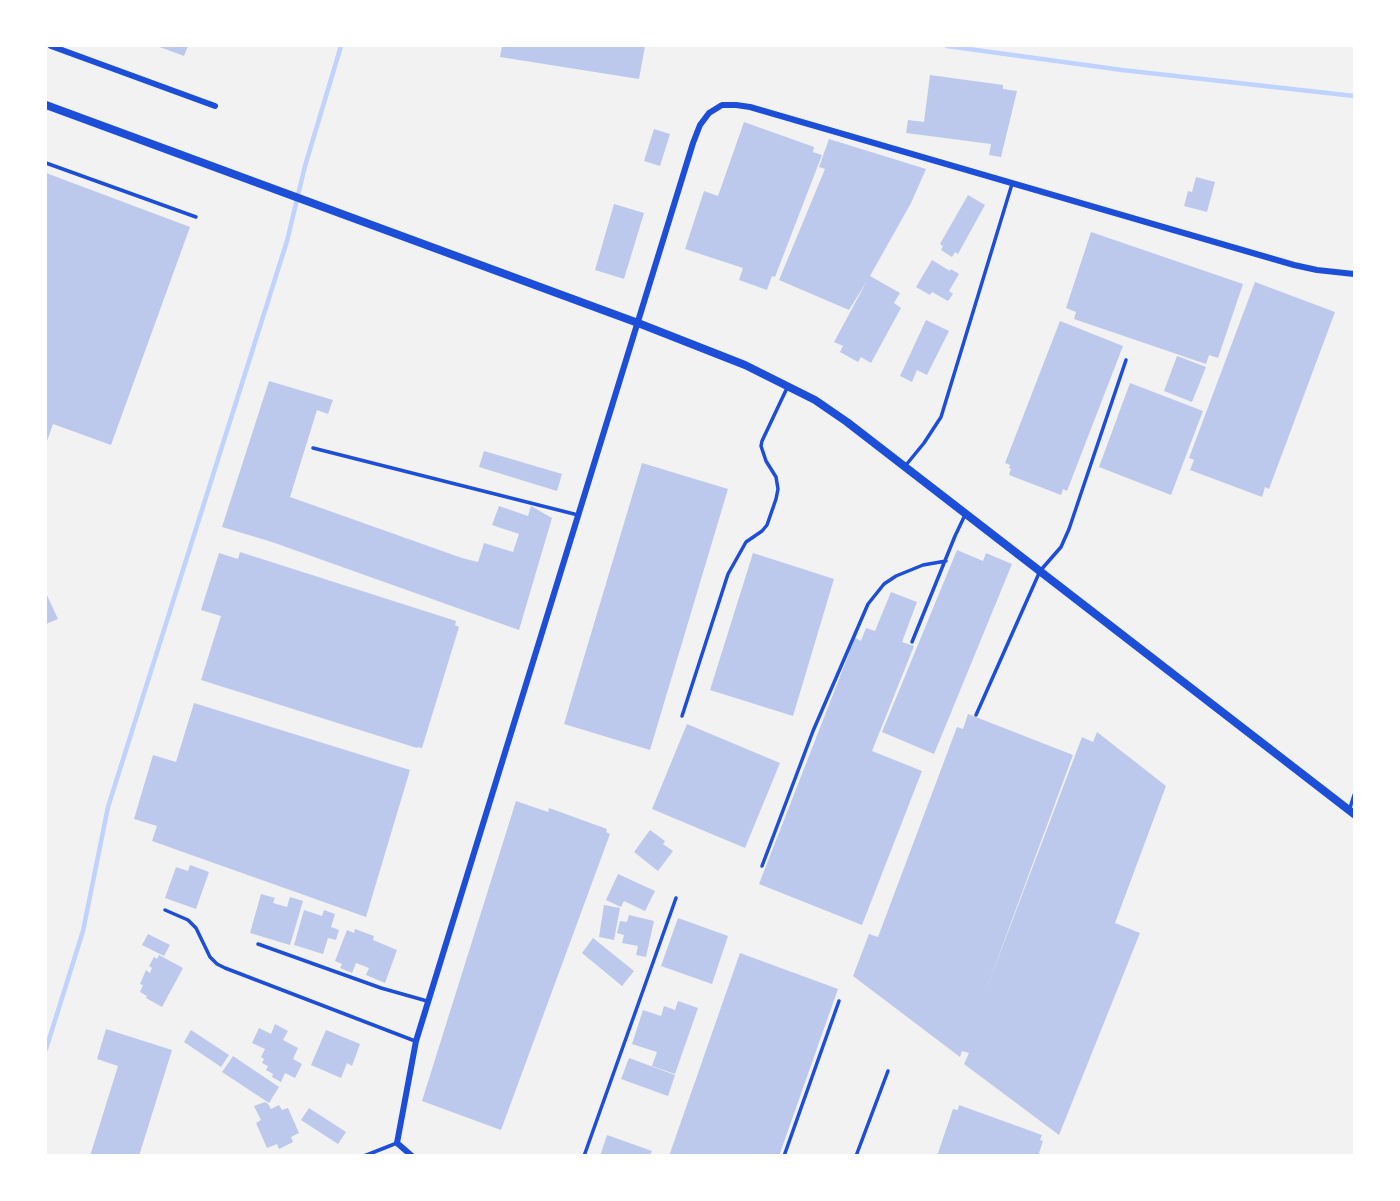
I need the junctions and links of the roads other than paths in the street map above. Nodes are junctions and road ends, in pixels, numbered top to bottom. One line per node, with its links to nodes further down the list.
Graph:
1 (51, 46): 3 (street)
2 (46, 104): 8 (street)
3 (215, 106)
4 (46, 163): 6 (lane)
5 (1012, 184): 7 (street); 8 (street); 12 (lane)
6 (196, 217)
7 (1354, 274)
8 (638, 323): 10 (street); 14 (street)
9 (1126, 360): 16 (lane)
10 (788, 386): 12 (street); 19 (lane)
11 (313, 448): 14 (lane)
12 (905, 467): 13 (street)
13 (966, 513): 15 (lane); 16 (street)
14 (578, 515): 26 (street)
15 (946, 561): 17 (lane); 22 (lane)
16 (1040, 571): 18 (lane); 21 (street)
17 (912, 642)
18 (976, 715)
19 (682, 716)
20 (1354, 795): 21 (lane)
21 (1352, 812)
22 (762, 866)
23 (676, 898): 33 (lane)
24 (165, 910): 28 (lane)
25 (258, 943): 26 (lane)
26 (429, 1001): 28 (street)
27 (839, 1001): 34 (lane)
28 (416, 1041): 30 (street)
29 (888, 1071): 35 (lane)
30 (397, 1143): 31 (lane); 32 (street)
31 (364, 1156)
32 (412, 1156)
33 (584, 1156)
34 (784, 1156)
35 (856, 1156)

